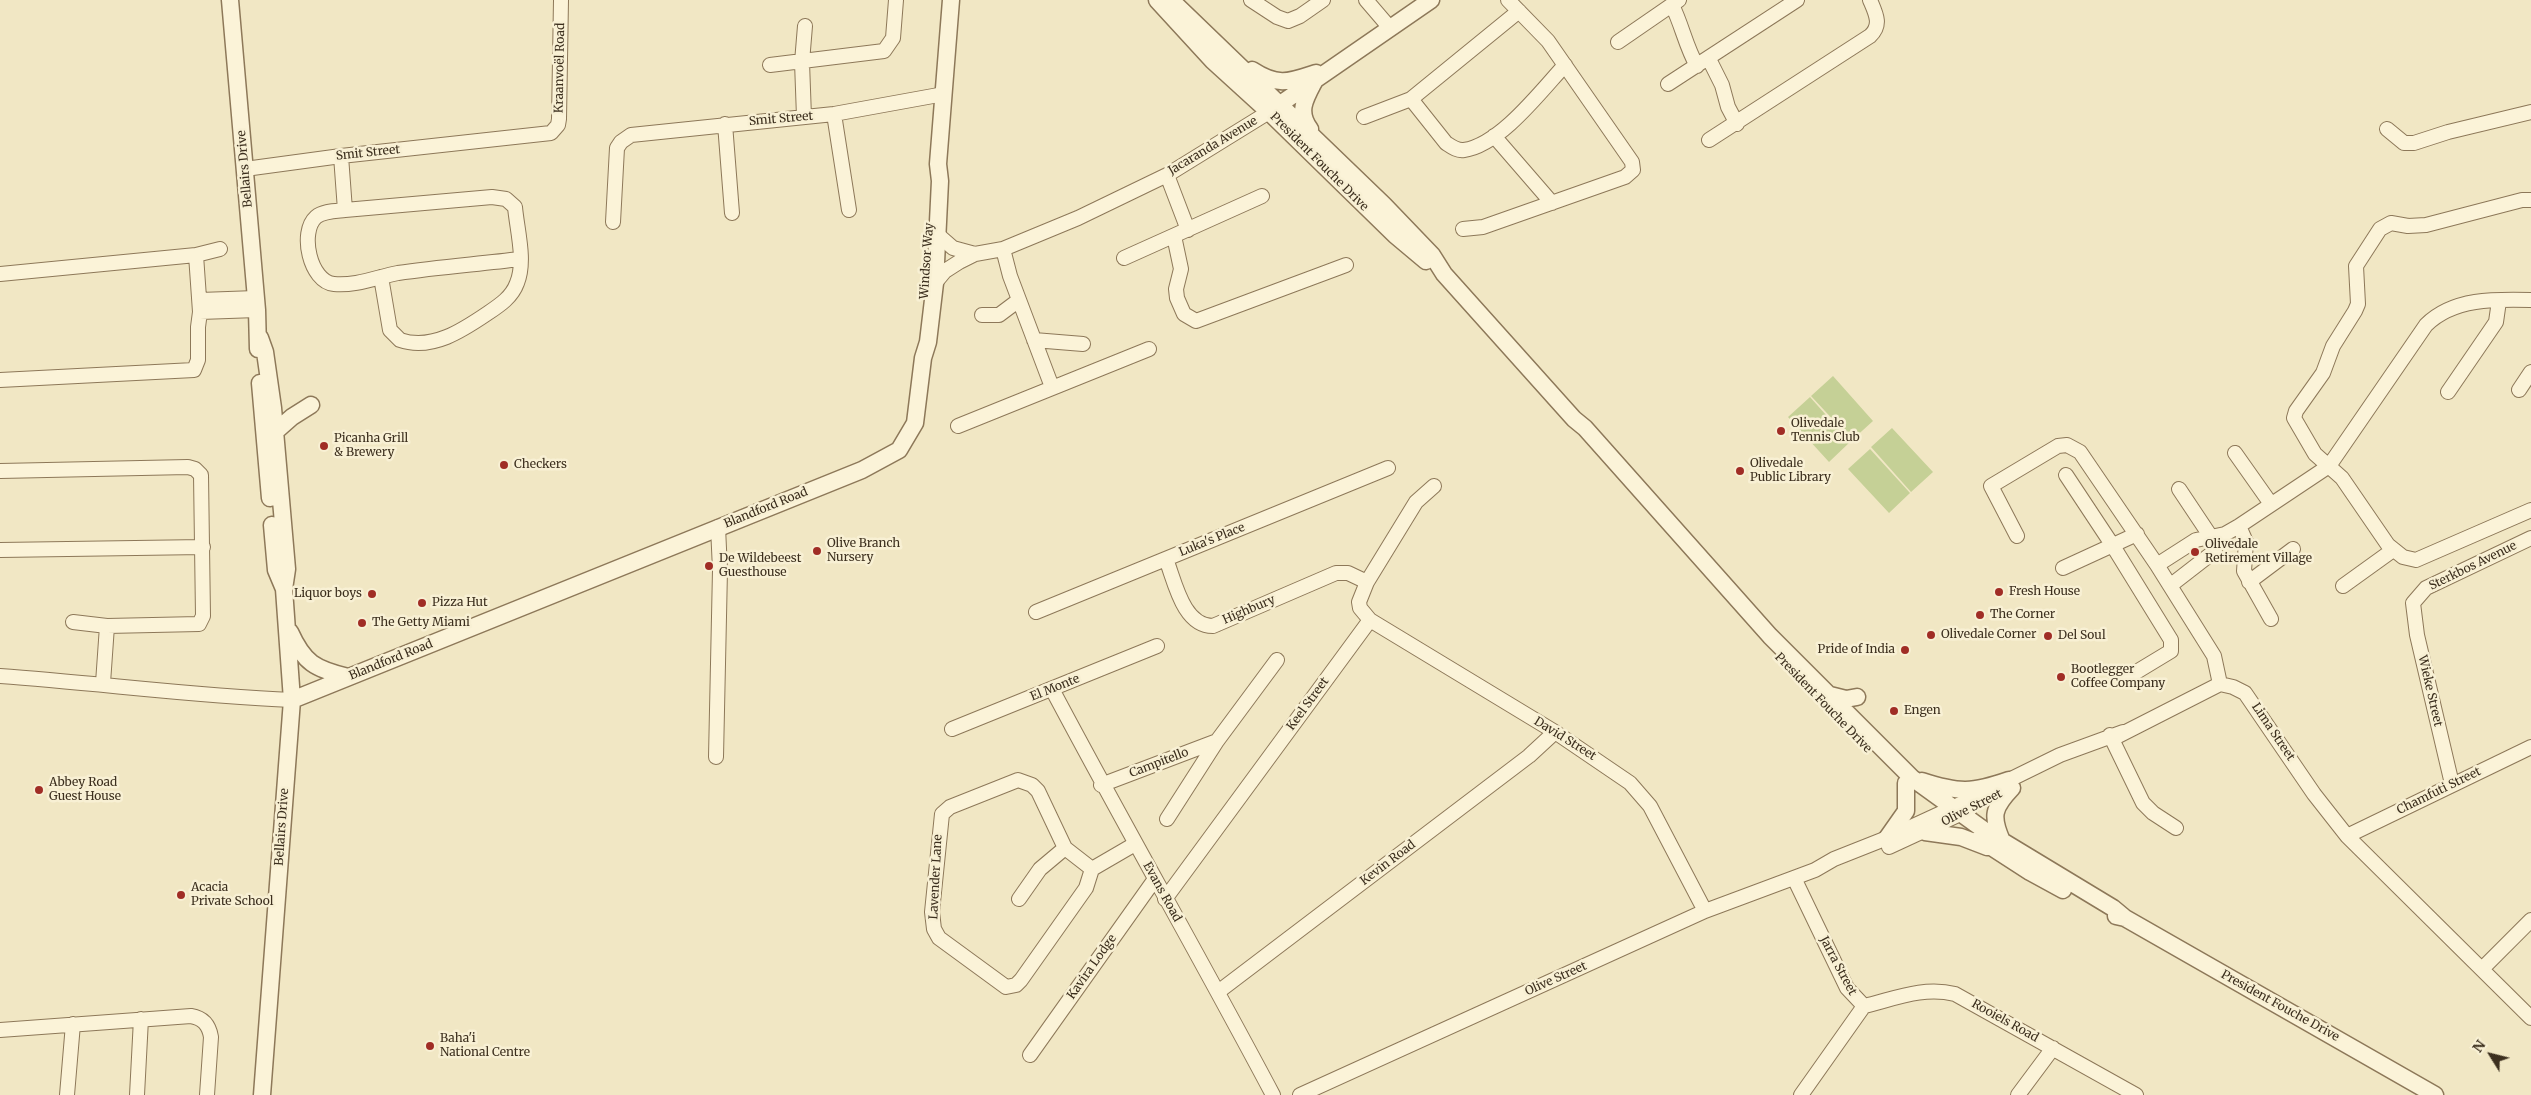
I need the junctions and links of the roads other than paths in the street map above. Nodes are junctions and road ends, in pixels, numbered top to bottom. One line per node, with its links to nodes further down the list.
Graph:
1 (230, 0): 44 (street, Bellairs Drive)
2 (561, 0): 38 (street, Kraanvoël Road)
3 (896, 0): 21 (street)
4 (951, 0): 28 (street, Windsor Way)
5 (1157, 0): 30 (street, President Fouche Drive)
6 (1171, 0): 19 (street, President Fouche Drive)
7 (1251, 0): 8 (street)
8 (1323, 0)
9 (1366, 0): 17 (street)
10 (1431, 0): 17 (street, Jacaranda Avenue)
11 (1508, 0): 15 (street)
12 (1797, 0): 20 (street)
13 (1870, 0): 36 (street)
14 (1675, 2): 18 (street); 25 (street)
15 (1520, 12): 23 (street); 29 (street)
16 (805, 26): 21 (street)
17 (1390, 28): 24 (street, Jacaranda Avenue)
18 (1618, 42)
19 (1224, 50): 24 (street); 30 (street, President Fouche Drive)
20 (1709, 59): 25 (street); 36 (street)
21 (802, 62): 22 (street); 33 (street)
22 (770, 65)
23 (1565, 65): 39 (street); 48 (street)
24 (1336, 66): 26 (street, Jacaranda Avenue)
25 (1697, 66): 27 (street)
26 (1315, 80): 30 (street, Jacaranda Avenue); 41 (street)
27 (1668, 84)
28 (944, 94): 32 (street, Smit Street); 43 (street, Windsor Way)
29 (1411, 99): 34 (street); 39 (street)
30 (1274, 108): 41 (street, President Fouche Drive); 45 (street, Jacaranda Avenue); 65 (street, President Fouche Drive)
31 (2531, 112): 37 (street)
32 (834, 114): 33 (street, Smit Street); 50 (street)
33 (804, 117): 35 (street, Smit Street)
34 (1364, 117)
35 (725, 124): 51 (street); 52 (street, Smit Street)
36 (1737, 124): 40 (street)
37 (2387, 130)
38 (551, 133): 42 (street, Smit Street)
39 (1494, 136): 48 (street)
40 (1709, 140)
41 (1325, 147): 65 (street, President Fouche Drive)
42 (341, 156): 44 (street, Smit Street); 49 (street)
43 (938, 164): 55 (street, Windsor Way); 78 (street, Windsor Way)
44 (246, 169): 71 (street, Bellairs Drive)
45 (1167, 175): 54 (street); 58 (street, Jacaranda Avenue)
46 (1262, 196): 54 (street)
47 (2531, 200): 90 (street)
48 (1552, 203): 53 (street)
49 (345, 210): 62 (street); 66 (street)
50 (849, 210)
51 (732, 213)
52 (613, 222)
53 (1463, 229)
54 (1188, 230): 56 (street)
55 (938, 234): 59 (street, Jacaranda Avenue); 67 (street, Windsor Way)
56 (1174, 236): 61 (street); 63 (street)
57 (220, 249): 60 (street)
58 (1003, 249): 59 (street, Jacaranda Avenue); 68 (street)
59 (975, 254): 67 (street, Jacaranda Avenue)
60 (196, 255): 64 (street); 72 (street)
61 (1124, 258)
62 (520, 259): 66 (street); 66 (street)
63 (1346, 265)
64 (0, 274)
65 (1444, 274): 85 (street, President Fouche Drive)
66 (381, 277)
67 (935, 282): 78 (street, Windsor Way)
68 (1019, 300): 73 (street); 75 (street)
69 (2531, 300): 70 (street)
70 (2499, 301): 83 (street); 90 (street)
71 (257, 304): 72 (street); 74 (street, Bellairs Drive)
72 (200, 306): 80 (street)
73 (982, 315)
74 (260, 338): 87 (street, Bellairs Drive); 116 (street, Bellairs Drive)
75 (1034, 340): 76 (street); 81 (street)
76 (1083, 344)
77 (1148, 349): 81 (street)
78 (923, 358): 88 (street, Windsor Way)
79 (2531, 372): 82 (street)
80 (0, 380)
81 (1052, 387): 86 (street)
82 (2519, 390)
83 (2448, 392)
84 (312, 405): 87 (street)
85 (1577, 421): 132 (street, President Fouche Drive); 141 (street, President Fouche Drive)
86 (958, 426)
87 (275, 432): 116 (street, Bellairs Drive)
88 (899, 450): 99 (street, Blandford Road)
89 (2235, 452): 96 (street)
90 (2329, 466): 96 (street); 108 (street)
91 (1388, 468): 109 (street, Luka's Place)
92 (0, 471): 105 (street)
93 (2066, 474): 104 (street)
94 (1434, 486): 112 (street)
95 (2178, 490): 103 (street)
96 (2271, 504): 98 (street)
97 (2531, 510): 108 (street)
98 (2239, 526): 103 (street); 113 (street)
99 (718, 527): 127 (street, Blandford Road); 140 (street)
100 (2137, 534): 101 (street); 104 (street); 110 (street)
101 (2017, 536)
102 (2531, 538): 117 (street, Sterkbos Avenue)
103 (2217, 539): 110 (street); 114 (street)
104 (2113, 546): 111 (street); 128 (street)
105 (203, 547): 107 (street); 123 (street)
106 (2293, 549): 113 (street)
107 (0, 550)
108 (2393, 550): 115 (street)
109 (1166, 559): 112 (street, Highbury); 118 (street, Luka's Place)
110 (2157, 565): 114 (street)
111 (2063, 568)
112 (1367, 582): 121 (street)
113 (2249, 582): 119 (street)
114 (2171, 585): 130 (street)
115 (2343, 586)
116 (284, 589): 120 (street, Bellairs Drive)
117 (2416, 598): 143 (street, Wieke Street)
118 (1036, 612)
119 (2271, 619)
120 (286, 620): 127 (street); 134 (street, Bellairs Drive)
121 (1370, 620): 136 (street, David Street); 159 (street, Keel Street)
122 (73, 622): 123 (street)
123 (107, 626): 129 (street)
124 (1157, 646): 131 (street, El Monte)
125 (1277, 660): 138 (street, Campitello)
126 (0, 676): 129 (street, Blandford Road)
127 (348, 677): 134 (street, Blandford Road)
128 (2128, 677)
129 (103, 684): 134 (street, Blandford Road)
130 (2220, 684): 137 (street, Olive Street); 149 (street, Lima Street)
131 (1052, 689): 135 (street, El Monte); 144 (street, Evans Road)
132 (1826, 694): 133 (street); 141 (street, President Fouche Drive)
133 (1857, 697)
134 (292, 700): 174 (street, Bellairs Drive)
135 (952, 728)
136 (1556, 732): 160 (street, David Street); 163 (street, Kevin Road)
137 (2115, 736): 142 (street, Olive Street); 147 (street)
138 (1217, 741): 144 (street, Campitello); 146 (street, Campitello)
139 (2531, 747): 143 (street, Chamfuti Street)
140 (716, 757)
141 (1909, 781): 142 (street); 145 (street, President Fouche Drive); 150 (street)
142 (2010, 784): 145 (street, Olive Street); 152 (street)
143 (2452, 784): 149 (street, Chamfuti Street)
144 (1101, 785): 151 (street, Evans Road)
145 (1952, 813): 148 (street, Olive Street); 150 (street, Olive Street); 152 (street, President Fouche Drive)
146 (1167, 819)
147 (2176, 828)
148 (1925, 832): 152 (street); 155 (street, Olive Street)
149 (2347, 836): 162 (street, Lima Street)
150 (1887, 838): 155 (street, Olive Street)
151 (1135, 844): 154 (street); 157 (street, Evans Road)
152 (1999, 846): 180 (street, President Fouche Drive)
153 (1065, 848): 154 (street, Lavender Lane); 154 (street, Lavender Lane); 158 (street)
154 (1092, 868)
155 (1815, 870): 156 (street, Olive Street)
156 (1794, 878): 160 (street, Olive Street); 164 (street, Jarra Street)
157 (1155, 879): 159 (street, Evans Road); 170 (street, Kavira Lodge)
158 (1019, 899)
159 (1165, 899): 163 (street, Evans Road)
160 (1705, 911): 176 (street, Olive Street)
161 (2531, 920): 162 (street)
162 (2482, 968): 165 (street, Lima Street)
163 (1218, 992): 175 (street, Evans Road)
164 (1864, 1006): 169 (street, Rooiels Road); 177 (street, Jarra Street)
165 (2531, 1018)
166 (141, 1019): 167 (street); 172 (street); 173 (street)
167 (73, 1024): 168 (street); 171 (street)
168 (0, 1030)
169 (2053, 1048): 178 (street); 179 (street, Rooiels Road)
170 (1030, 1055)
171 (67, 1095)
172 (137, 1095)
173 (207, 1095)
174 (262, 1095)
175 (1273, 1095)
176 (1300, 1095)
177 (1801, 1095)
178 (2018, 1095)
179 (2136, 1095)
180 (2435, 1095)

